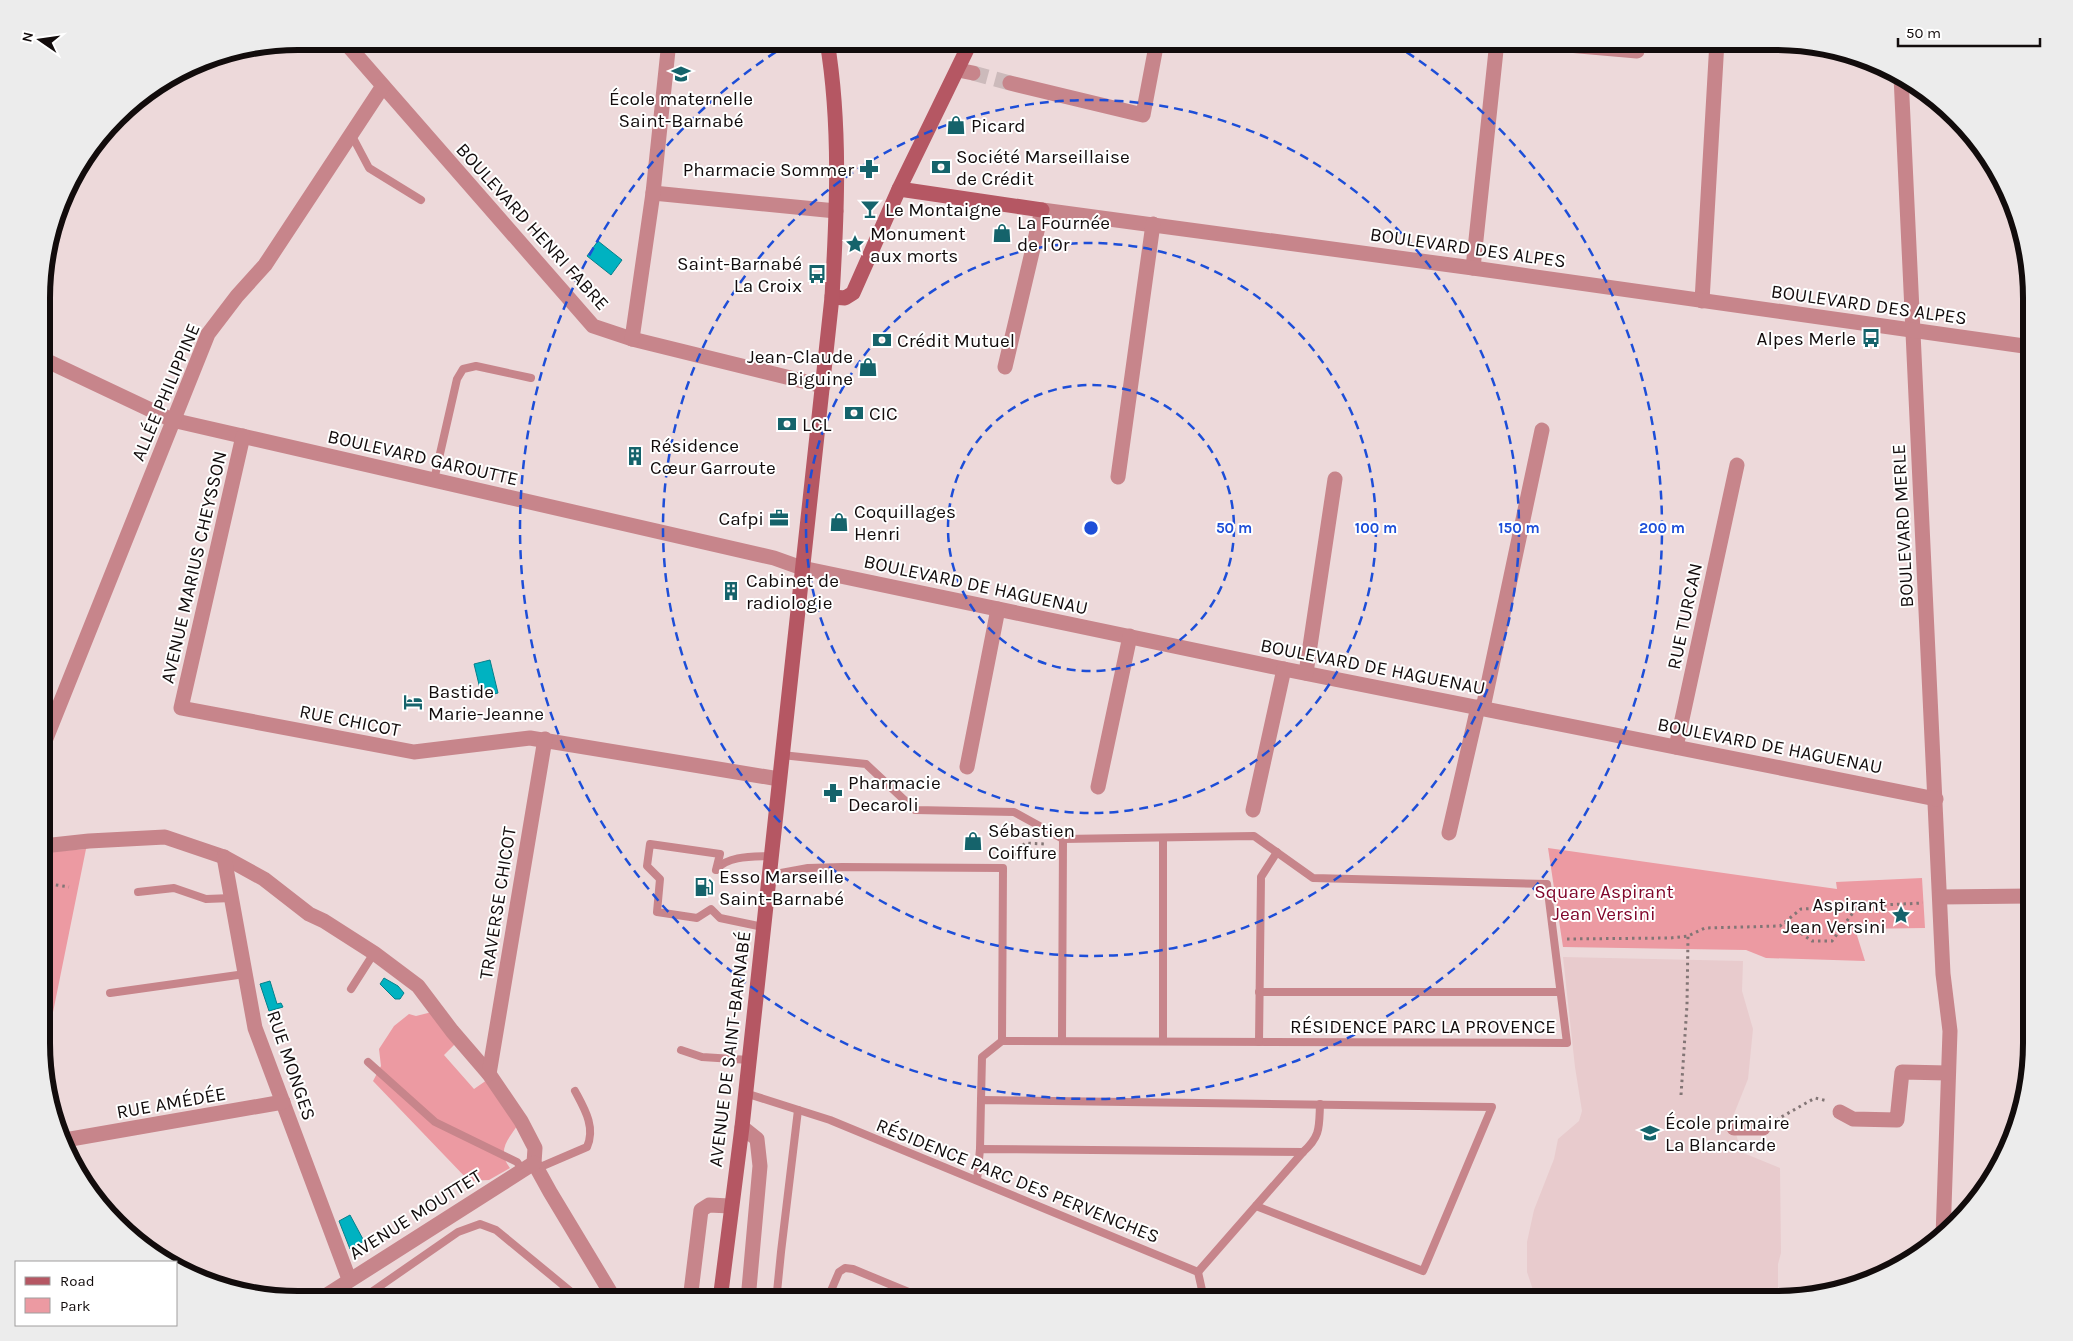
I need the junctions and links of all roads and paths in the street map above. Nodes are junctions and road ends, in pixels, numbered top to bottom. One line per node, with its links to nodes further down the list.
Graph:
1 (352, 50): 14 (street, BOULEVARD HENRI FABRE)
2 (667, 50): 17 (street)
3 (828, 50): 20 (main road, AVENUE DE SAINT-BARNABÉ)
4 (967, 50): 10 (main road)
5 (1155, 50): 12 (street)
6 (1495, 50): 22 (street)
7 (1616, 50): 9 (street)
8 (1716, 50): 24 (street)
9 (1637, 52)
10 (958, 70): 11 (street); 16 (main road)
11 (973, 73)
12 (1010, 83)
13 (1901, 85): 25 (street, BOULEVARD MERLE)
14 (383, 86): 15 (street, ALLÉE PHILIPPINE); 26 (street, BOULEVARD HENRI FABRE)
15 (351, 134): 18 (lane); 32 (street, ALLÉE PHILIPPINE)
16 (899, 189): 19 (main road, BOULEVARD DES ALPES); 23 (main road)
17 (653, 193): 20 (street); 26 (street)
18 (421, 200)
19 (1042, 210): 21 (street, BOULEVARD DES ALPES); 29 (street)
20 (836, 211): 23 (main road, AVENUE DE SAINT-BARNABÉ)
21 (1153, 224): 22 (street, BOULEVARD DES ALPES); 36 (street)
22 (1473, 268): 24 (street, BOULEVARD DES ALPES)
23 (832, 297): 31 (main road, AVENUE DE SAINT-BARNABÉ)
24 (1702, 301): 25 (street, BOULEVARD DES ALPES)
25 (1913, 331): 27 (street, BOULEVARD DES ALPES); 53 (street, BOULEVARD MERLE)
26 (632, 339): 31 (street, BOULEVARD HENRI FABRE)
27 (2023, 346)
28 (50, 362): 32 (street, BOULEVARD GAROUTTE)
29 (1005, 367)
30 (531, 378): 38 (lane)
31 (823, 386): 39 (main road, AVENUE DE SAINT-BARNABÉ)
32 (172, 420): 34 (street, BOULEVARD GAROUTTE); 46 (street, ALLÉE PHILIPPINE)
33 (1542, 430): 44 (street)
34 (243, 436): 38 (street, BOULEVARD GAROUTTE); 45 (street, AVENUE MARIUS CHEYSSON)
35 (1737, 465): 48 (street, RUE TURCAN)
36 (1118, 477)
37 (1335, 479): 43 (street)
38 (434, 480): 39 (street, BOULEVARD GAROUTTE)
39 (802, 568): 40 (street, BOULEVARD DE HAGUENAU); 49 (main road, AVENUE DE SAINT-BARNABÉ)
40 (998, 609): 41 (street, BOULEVARD DE HAGUENAU); 50 (street)
41 (1130, 636): 42 (street, BOULEVARD DE HAGUENAU); 52 (street)
42 (1284, 669): 43 (street, BOULEVARD DE HAGUENAU); 54 (street)
43 (1306, 673): 44 (street, BOULEVARD DE HAGUENAU)
44 (1480, 707): 48 (street, BOULEVARD DE HAGUENAU); 55 (street)
45 (181, 708): 47 (street, RUE CHICOT)
46 (50, 728)
47 (545, 739): 51 (street, RUE CHICOT); 90 (street, TRAVERSE CHICOT)
48 (1676, 747): 53 (street, BOULEVARD DE HAGUENAU)
49 (782, 755): 51 (main road, AVENUE DE SAINT-BARNABÉ); 57 (lane, RÉSIDENCE PARC LA PROVENCE)
50 (967, 767)
51 (779, 779): 61 (main road, AVENUE DE SAINT-BARNABÉ)
52 (1098, 787)
53 (1936, 799): 70 (street, BOULEVARD MERLE)
54 (1254, 810)
55 (1450, 833)
56 (1163, 838): 57 (lane, RÉSIDENCE PARC LA PROVENCE); 60 (lane, RÉSIDENCE PARC LA PROVENCE); 84 (lane)
57 (1063, 839): 83 (lane)
58 (1049, 844): 63 (path)
59 (50, 845): 62 (street)
60 (1277, 852): 75 (lane, RÉSIDENCE PARC LA PROVENCE); 79 (lane)
61 (772, 856): 64 (main road, AVENUE DE SAINT-BARNABÉ); 73 (lane)
62 (224, 857): 69 (street, RUE MONGES); 76 (street)
63 (1002, 868): 64 (lane); 82 (lane)
64 (770, 875): 73 (main road, AVENUE DE SAINT-BARNABÉ)
65 (50, 883): 66 (path)
66 (69, 887)
67 (138, 892): 69 (lane)
68 (2023, 896): 70 (street)
69 (232, 898): 77 (street, RUE MONGES)
70 (1940, 898): 71 (path); 89 (street, BOULEVARD MERLE)
71 (1858, 906): 72 (path); 72 (path)
72 (1785, 922): 74 (path)
73 (763, 927): 87 (main road, AVENUE DE SAINT-BARNABÉ)
74 (1688, 936): 75 (path); 93 (path)
75 (1554, 939): 80 (lane, RÉSIDENCE PARC LA PROVENCE)
76 (374, 953): 78 (lane); 90 (street)
77 (245, 974): 81 (lane); 95 (street, RUE MONGES)
78 (351, 989)
79 (1259, 992): 80 (lane, RÉSIDENCE PARC LA PROVENCE); 85 (lane)
80 (1560, 992): 85 (lane, RÉSIDENCE PARC LA PROVENCE)
81 (110, 993)
82 (1002, 1040): 83 (lane, RÉSIDENCE PARC LA PROVENCE); 94 (lane)
83 (1062, 1041): 84 (lane, RÉSIDENCE PARC LA PROVENCE)
84 (1163, 1041): 85 (lane, RÉSIDENCE PARC LA PROVENCE)
85 (1259, 1042)
86 (681, 1050): 87 (lane)
87 (749, 1060): 92 (main road, AVENUE DE SAINT-BARNABÉ)
88 (368, 1062): 105 (lane)
89 (1948, 1073): 98 (street); 109 (street, BOULEVARD MERLE)
90 (490, 1074): 105 (street)
91 (575, 1091): 105 (lane)
92 (745, 1093): 97 (lane, RÉSIDENCE PARC DES PERVENCHES); 99 (main road, AVENUE DE SAINT-BARNABÉ)
93 (1680, 1095)
94 (981, 1100): 96 (lane); 103 (lane)
95 (283, 1102): 102 (street, RUE AMÉDÉE); 111 (street, RUE MONGES)
96 (1320, 1104): 104 (lane); 108 (lane)
97 (798, 1110): 106 (lane, RÉSIDENCE PARC DES PERVENCHES); 119 (lane)
98 (1840, 1112): 101 (path)
99 (742, 1127): 107 (main road, AVENUE DE SAINT-BARNABÉ); 118 (street)
100 (1734, 1128): 101 (street)
101 (1763, 1128)
102 (70, 1139)
103 (980, 1149): 104 (lane); 106 (lane)
104 (1302, 1152): 108 (lane)
105 (532, 1167): 111 (street, AVENUE MOUTTET); 115 (street)
106 (977, 1180): 110 (lane, RÉSIDENCE PARC DES PERVENCHES)
107 (730, 1206): 116 (street); 117 (main road, AVENUE DE SAINT-BARNABÉ)
108 (1256, 1206): 110 (lane)
109 (1943, 1224)
110 (1198, 1272): 122 (lane)
111 (349, 1280): 112 (street, AVENUE MOUTTET)
112 (332, 1291)
113 (373, 1291): 114 (lane)
114 (570, 1291)
115 (610, 1291)
116 (691, 1291)
117 (721, 1291)
118 (749, 1291)
119 (777, 1291)
120 (831, 1291): 121 (lane)
121 (906, 1291)
122 (1202, 1291)

